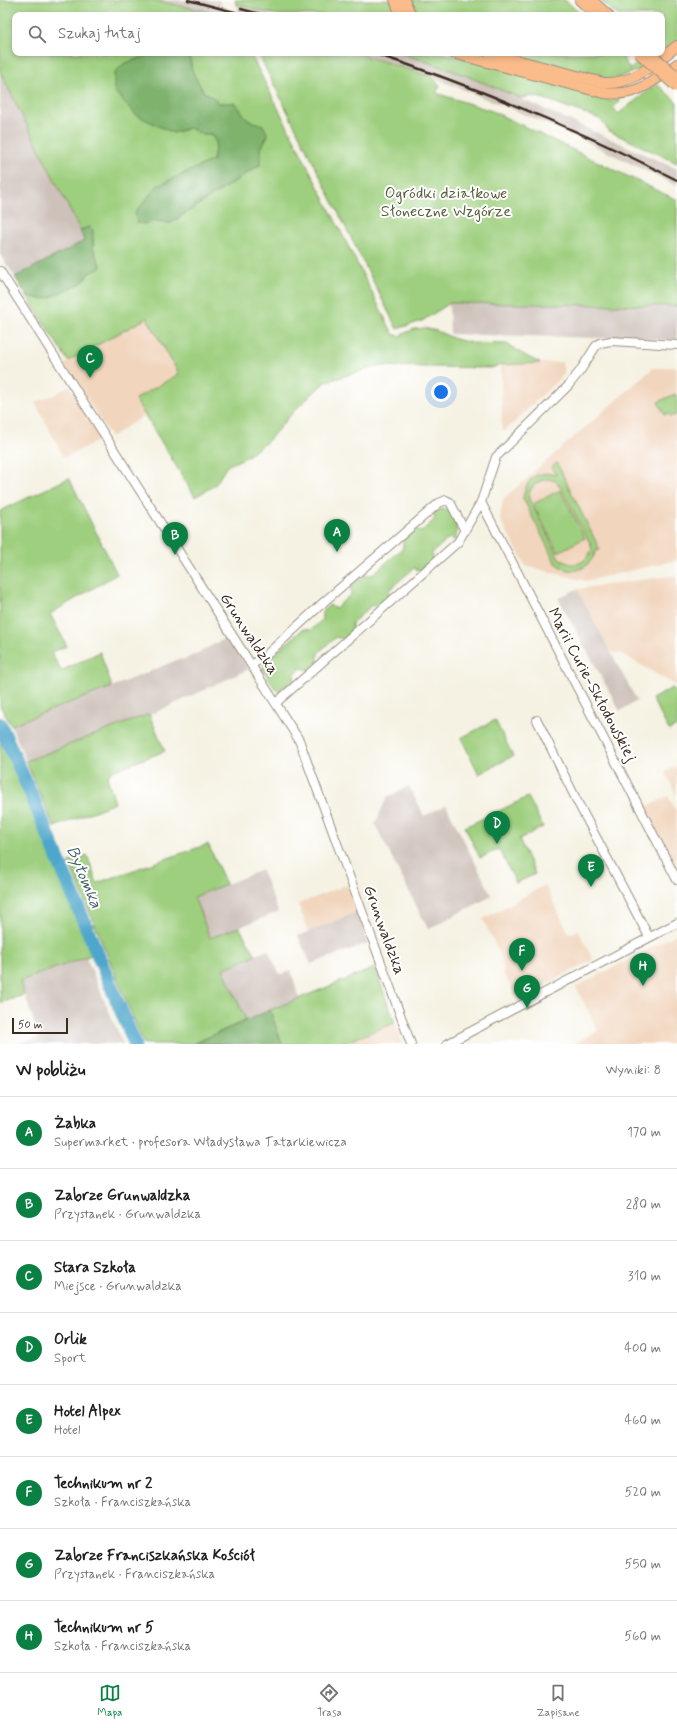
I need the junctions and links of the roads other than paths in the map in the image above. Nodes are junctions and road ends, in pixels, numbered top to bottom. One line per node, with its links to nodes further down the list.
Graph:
1 (395, 0): 5 (main road)
2 (404, 0): 6 (main road)
3 (580, 0): 7 (main road)
4 (591, 0): 8 (main road)
5 (400, 12)
6 (410, 12)
7 (593, 12)
8 (605, 12)
9 (677, 46): 15 (main road)
10 (464, 56): 16 (main road)
11 (500, 56): 14 (main road)
12 (642, 56): 18 (main road, bridge)
13 (653, 56): 17 (main road, bridge)
14 (664, 56)
15 (665, 56)
16 (677, 64)
17 (677, 77)
18 (677, 87)
19 (0, 271): 23 (street, Grunwaldzka)
20 (677, 345): 21 (street)
21 (481, 502): 22 (street); 26 (street, Marii Curie-Skłodowskiej)
22 (465, 531): 23 (street); 24 (street)
23 (253, 664): 24 (street, Grunwaldzka)
24 (277, 702): 29 (street, Grunwaldzka)
25 (537, 720): 28 (street)
26 (677, 880)
27 (677, 923): 28 (street)
28 (649, 938): 30 (street)
29 (411, 1044)
30 (447, 1044)

